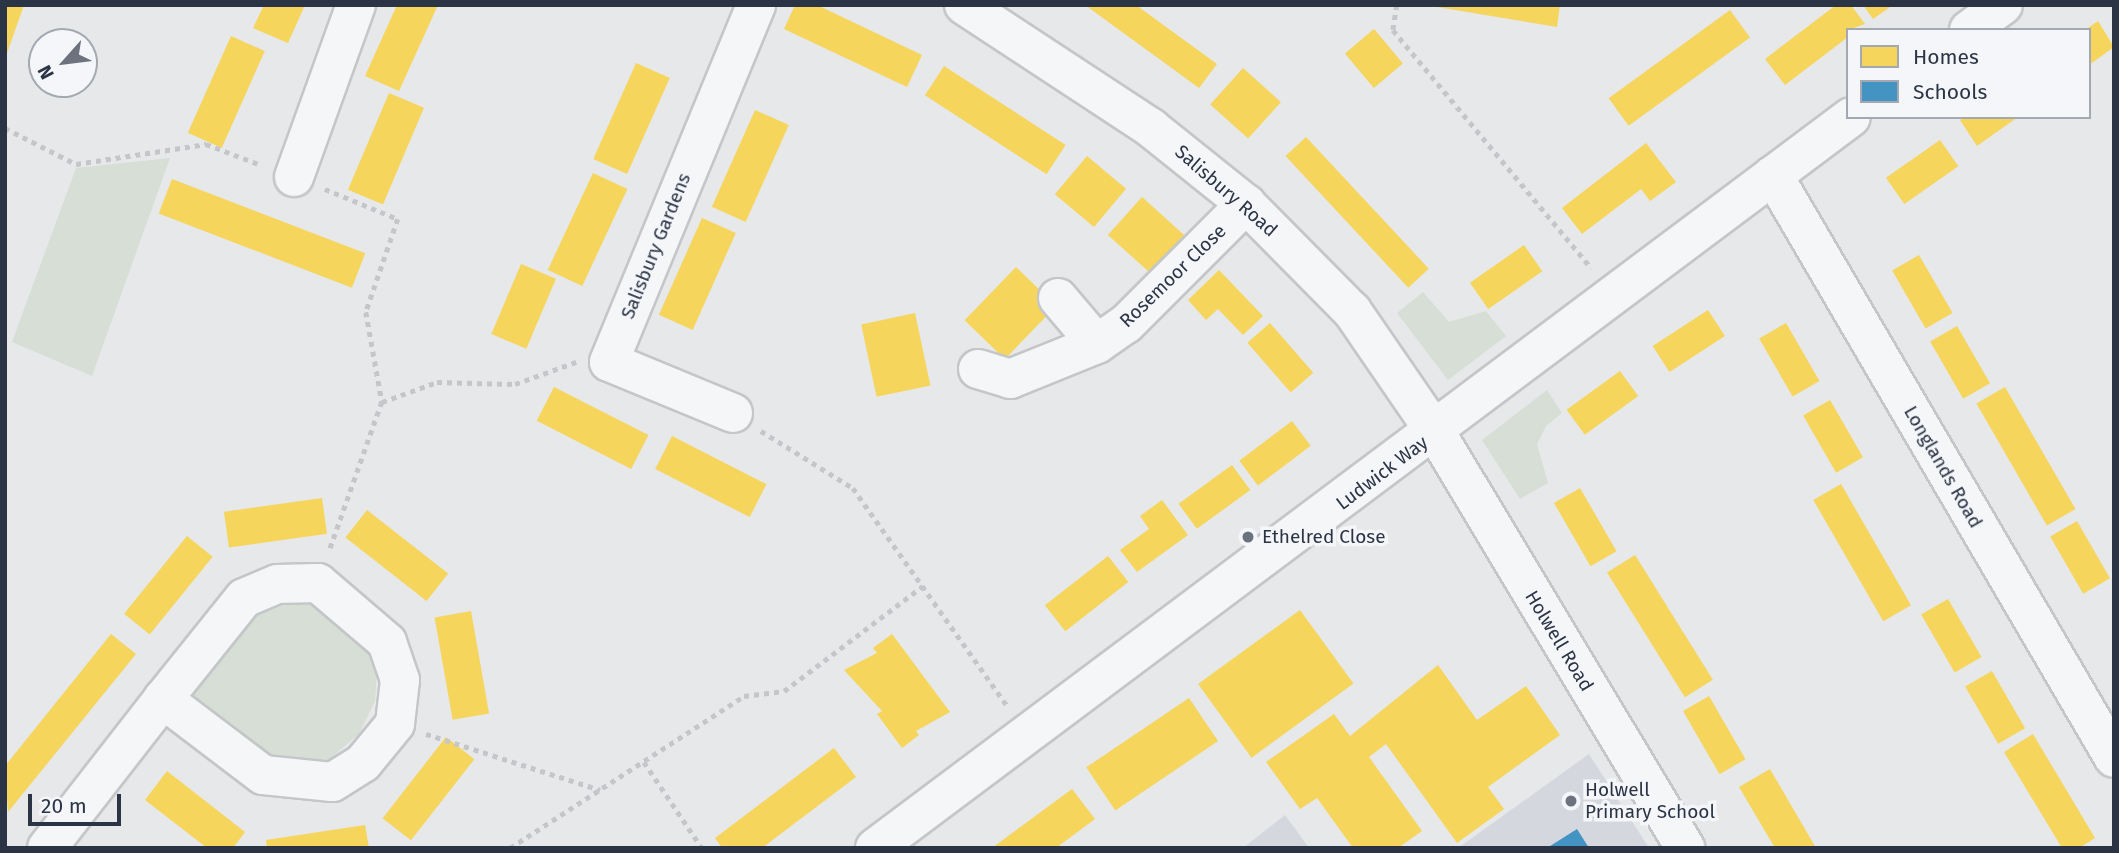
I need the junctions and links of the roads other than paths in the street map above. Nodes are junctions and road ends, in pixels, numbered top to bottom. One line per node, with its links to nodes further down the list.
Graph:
1 (356, 5): 8 (street)
2 (755, 5): 13 (street, Salisbury Gardens)
3 (964, 5): 9 (street, Salisbury Road)
4 (2003, 5): 5 (street)
5 (1972, 28)
6 (1848, 119): 7 (street, Ludwick Way)
7 (1773, 175): 14 (street, Ludwick Way); 16 (street, Longlands Road)
8 (294, 177)
9 (1246, 204): 11 (street, Rosemoor Close); 14 (street, Salisbury Road)
10 (1058, 298): 11 (street)
11 (1097, 344): 12 (street, Rosemoor Close)
12 (978, 369)
13 (733, 414)
14 (1436, 433): 18 (street, Ludwick Way); 19 (street, Holwell Road)
15 (163, 699): 15 (street); 17 (street)
16 (2114, 758)
17 (47, 848)
18 (875, 848)
19 (1685, 848)

